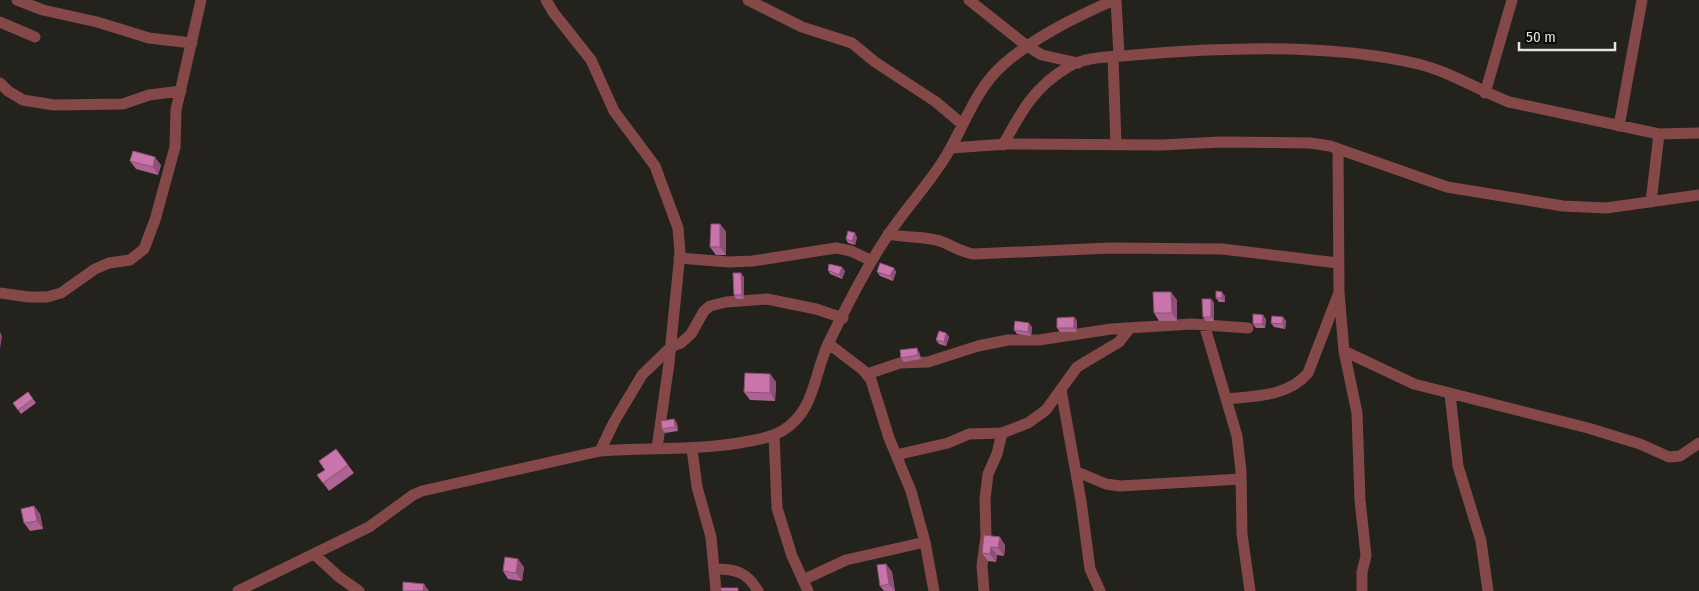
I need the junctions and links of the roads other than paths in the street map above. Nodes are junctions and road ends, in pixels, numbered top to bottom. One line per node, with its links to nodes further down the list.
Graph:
1 (18, 0): 11 (street)
2 (201, 0): 11 (street)
3 (546, 0): 29 (street)
4 (748, 0): 18 (street)
5 (970, 0): 12 (street)
6 (1115, 0): 12 (street); 13 (street)
7 (1512, 0): 17 (street)
8 (1642, 0): 19 (street)
9 (0, 22): 10 (street)
10 (35, 37)
11 (192, 43): 16 (street)
12 (1027, 46): 14 (street); 18 (street)
13 (1116, 57): 14 (street); 17 (street); 23 (street)
14 (1078, 63): 22 (street)
15 (0, 83): 16 (street)
16 (180, 91): 33 (street)
17 (1485, 93): 19 (street)
18 (962, 124): 24 (street)
19 (1619, 126): 21 (street)
20 (1699, 133): 21 (street)
21 (1659, 134): 27 (street)
22 (1003, 144): 23 (street); 24 (street)
23 (1116, 145): 25 (street)
24 (951, 148): 28 (street)
25 (1338, 149): 27 (street); 31 (street)
26 (1699, 195): 27 (street)
27 (1651, 202)
28 (888, 234): 30 (street); 31 (street)
29 (679, 258): 30 (street); 39 (street)
30 (872, 261): 34 (street)
31 (1338, 263): 32 (street)
32 (1339, 292): 40 (street); 44 (street)
33 (0, 293)
34 (843, 318): 38 (street); 39 (street)
35 (1204, 324): 36 (street); 37 (street); 44 (street)
36 (1130, 328): 41 (street); 42 (street)
37 (1248, 328)
38 (829, 344): 41 (street); 46 (street)
39 (671, 347): 48 (street); 50 (street)
40 (1344, 351): 43 (street); 67 (street)
41 (867, 374): 51 (street)
42 (1061, 390): 45 (street); 52 (street)
43 (1450, 394): 47 (street); 68 (street)
44 (1227, 399): 53 (street)
45 (1002, 433): 51 (street); 64 (street)
46 (774, 436): 49 (street); 57 (street)
47 (1699, 443)
48 (657, 448): 49 (street); 50 (street)
49 (692, 449): 56 (street)
50 (600, 451): 55 (street)
51 (896, 455): 54 (street)
52 (1077, 472): 53 (street); 65 (street)
53 (1241, 479): 66 (street)
54 (925, 542): 57 (street); 63 (street)
55 (314, 554): 58 (street); 59 (street)
56 (715, 569): 60 (street); 61 (street)
57 (803, 580): 62 (street)
58 (238, 591)
59 (359, 591)
60 (716, 591)
61 (758, 591)
62 (808, 591)
63 (934, 591)
64 (984, 591)
65 (1100, 591)
66 (1250, 591)
67 (1362, 591)
68 (1488, 591)

